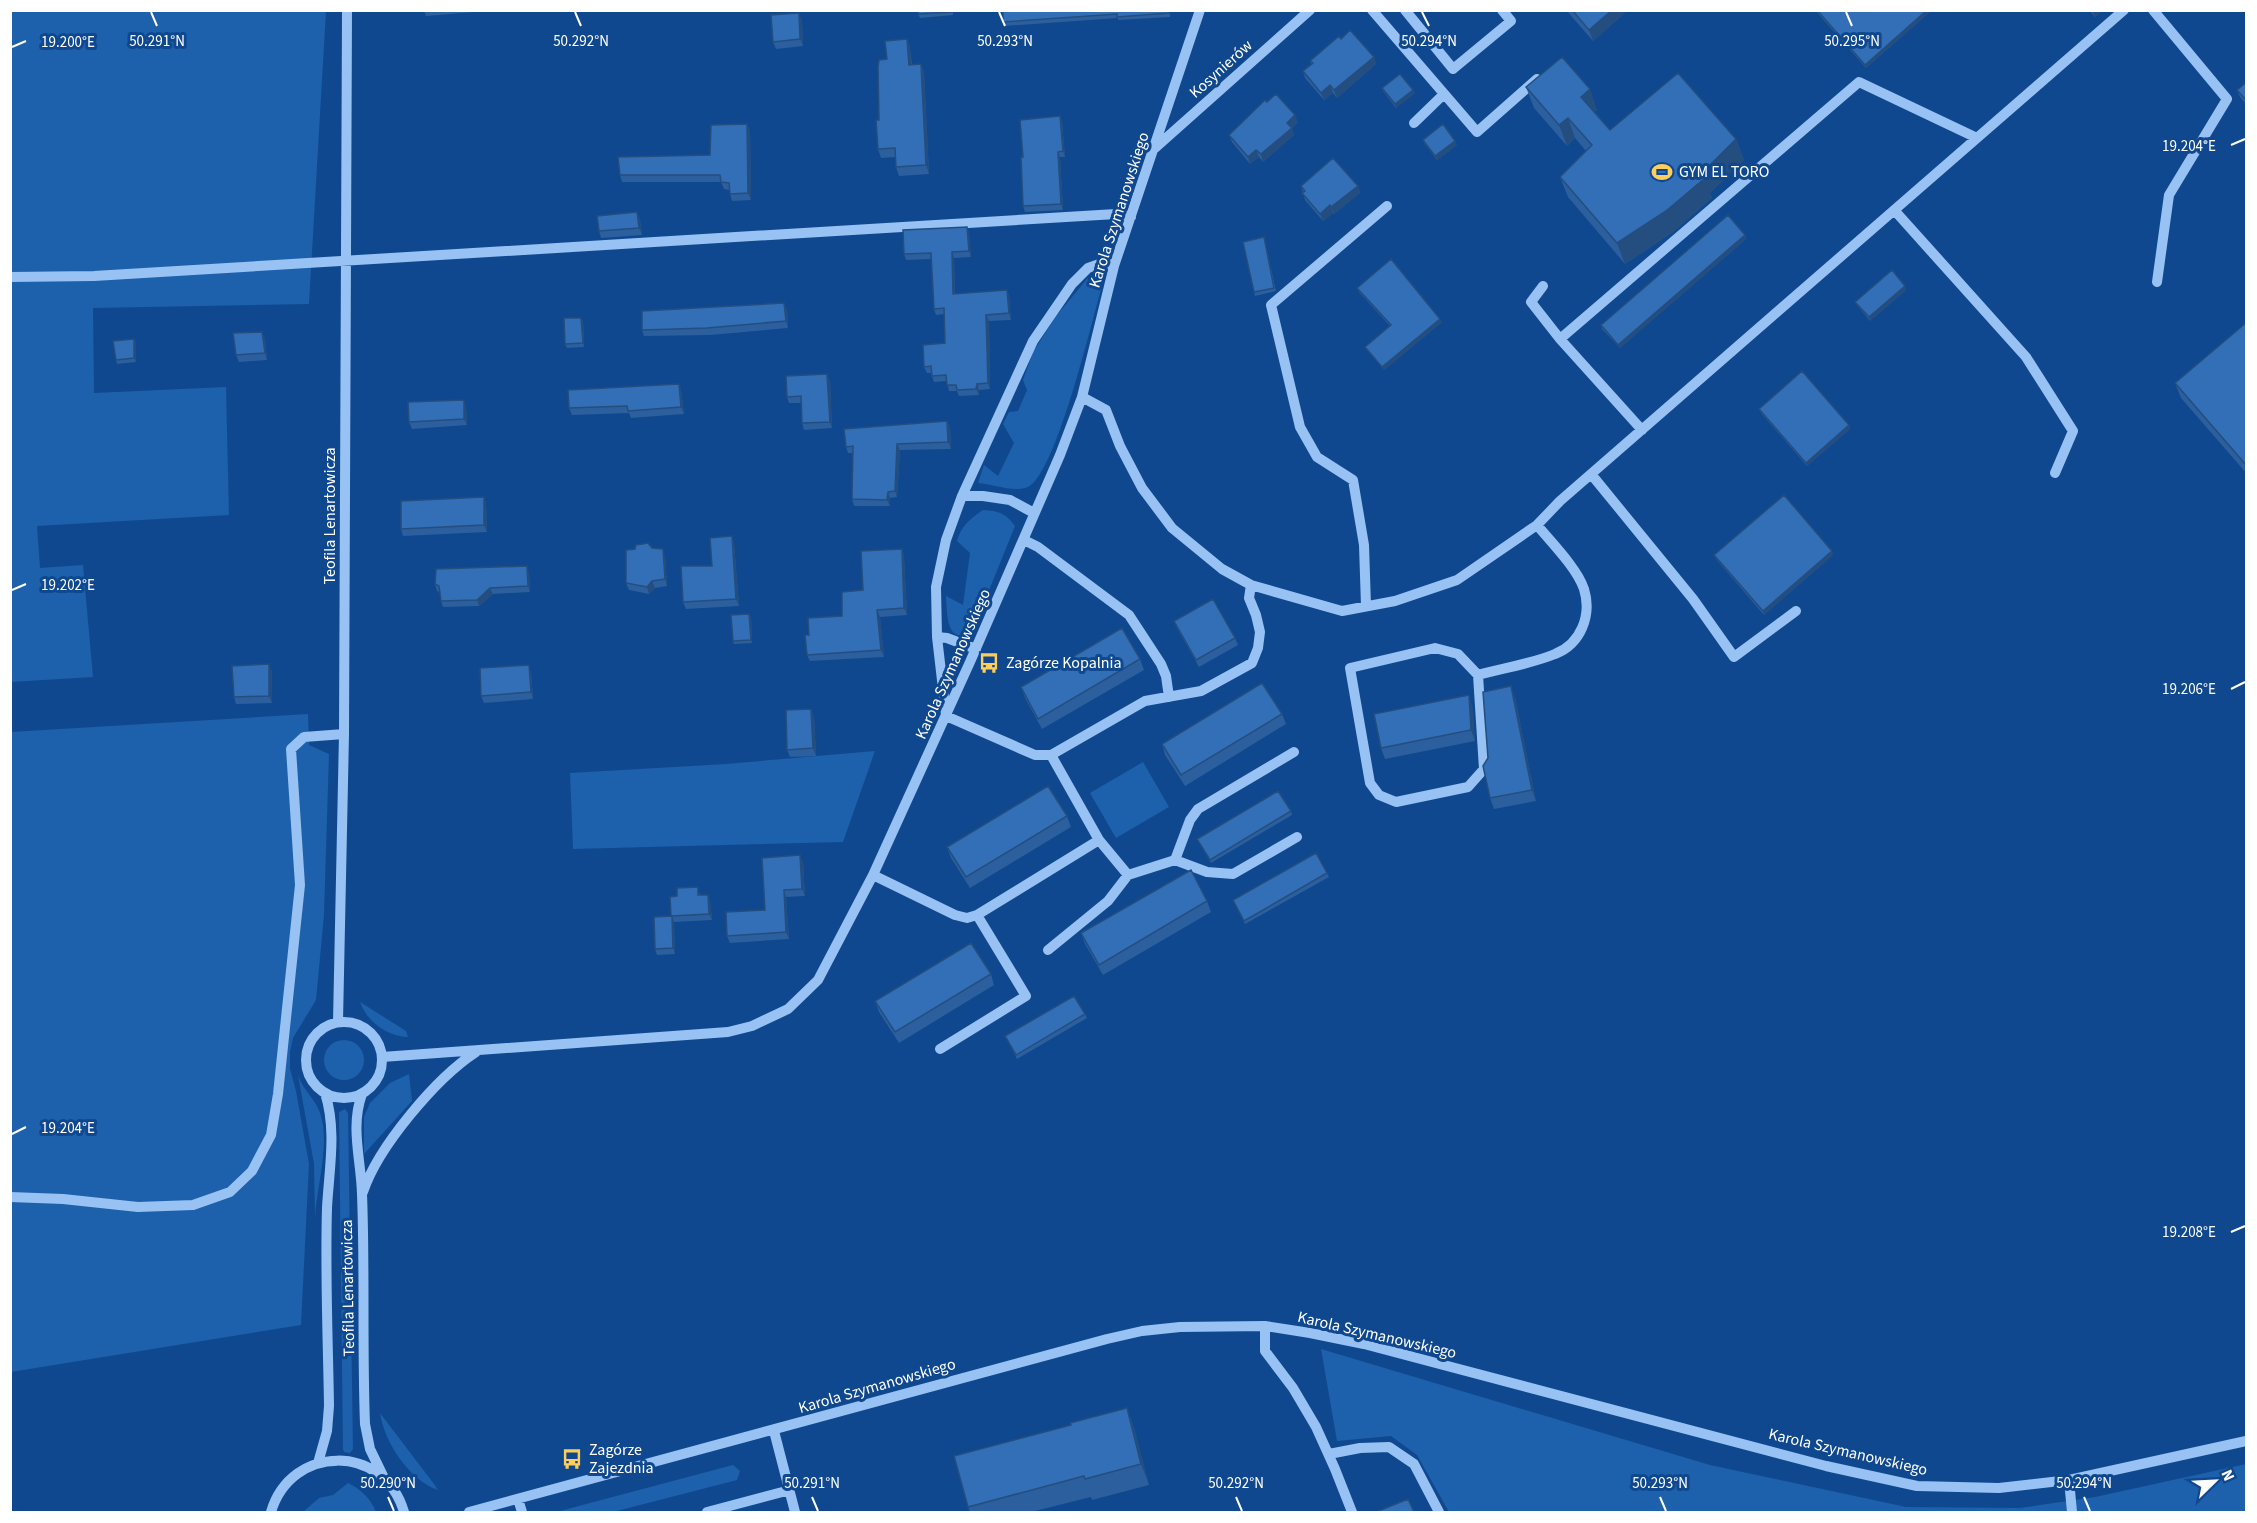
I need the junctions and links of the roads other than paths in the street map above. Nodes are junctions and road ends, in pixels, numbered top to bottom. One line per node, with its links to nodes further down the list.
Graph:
1 (347, 10): 17 (street, Teofila Lenartowicza)
2 (1200, 10): 13 (street, Karola Szymanowskiego)
3 (1310, 10): 13 (street, Kosynierów)
4 (1372, 10): 10 (street)
5 (1405, 10): 6 (street)
6 (1502, 10)
7 (2124, 10): 12 (street)
8 (2153, 10): 20 (street)
9 (1544, 73): 10 (street)
10 (1444, 94): 11 (street)
11 (1414, 123)
12 (1977, 138): 15 (street); 22 (street)
13 (1153, 150): 16 (street, Karola Szymanowskiego)
14 (1386, 206): 32 (street)
15 (1895, 211): 24 (street); 25 (street)
16 (1131, 217): 17 (street); 18 (street, Karola Szymanowskiego)
17 (346, 261): 19 (street); 39 (street, Teofila Lenartowicza)
18 (1114, 266): 23 (street, Karola Szymanowskiego); 27 (street)
19 (10, 277)
20 (2157, 282)
21 (1543, 286): 22 (street)
22 (1560, 339): 24 (street)
23 (1082, 397): 28 (street, Karola Szymanowskiego); 31 (street)
24 (1642, 430): 26 (street)
25 (2055, 472)
26 (1591, 474): 29 (street); 33 (street)
27 (962, 496): 28 (street); 34 (street)
28 (1034, 513): 30 (street, Karola Szymanowskiego)
29 (1537, 525): 32 (street); 36 (street)
30 (1024, 540): 35 (street, Karola Szymanowskiego); 37 (street)
31 (1251, 585): 32 (street); 37 (street)
32 (1366, 606)
33 (1796, 611)
34 (938, 637): 35 (street); 38 (street)
35 (976, 649): 38 (street, Karola Szymanowskiego)
36 (1478, 675): 36 (street)
37 (1169, 697): 41 (street)
38 (946, 716): 41 (street); 45 (street, Karola Szymanowskiego)
39 (344, 734): 49 (street, Teofila Lenartowicza); 56 (street)
40 (1294, 752): 44 (street)
41 (1051, 755): 43 (street)
42 (1297, 837): 44 (street)
43 (1100, 840): 46 (street); 47 (street)
44 (1175, 860): 46 (street)
45 (873, 875): 47 (street); 51 (street, Karola Szymanowskiego)
46 (1128, 875): 48 (street)
47 (977, 915): 50 (street)
48 (1048, 950)
49 (338, 1022): 52 (street); 53 (street)
50 (940, 1049)
51 (478, 1051): 52 (street, Karola Szymanowskiego); 55 (street)
52 (382, 1057): 54 (street)
53 (325, 1093): 54 (street); 61 (street, Teofila Lenartowicza)
54 (362, 1094): 55 (street, Teofila Lenartowicza)
55 (362, 1195): 62 (street, Teofila Lenartowicza)
56 (10, 1197)
57 (1265, 1326): 58 (street, Karola Szymanowskiego); 60 (street); 63 (street, Karola Szymanowskiego)
58 (774, 1431): 64 (street); 65 (street, Karola Szymanowskiego)
59 (2247, 1441): 63 (street, Karola Szymanowskiego)
60 (1329, 1454): 72 (street); 73 (street)
61 (318, 1463): 62 (street); 66 (street)
62 (385, 1480): 67 (street, Teofila Lenartowicza)
63 (2069, 1480): 74 (street)
64 (790, 1490): 70 (street); 71 (street)
65 (518, 1499): 68 (street, Karola Szymanowskiego); 69 (street)
66 (271, 1512)
67 (404, 1512)
68 (469, 1512)
69 (522, 1512)
70 (707, 1512)
71 (795, 1512)
72 (1352, 1512)
73 (1439, 1512)
74 (2072, 1512)

